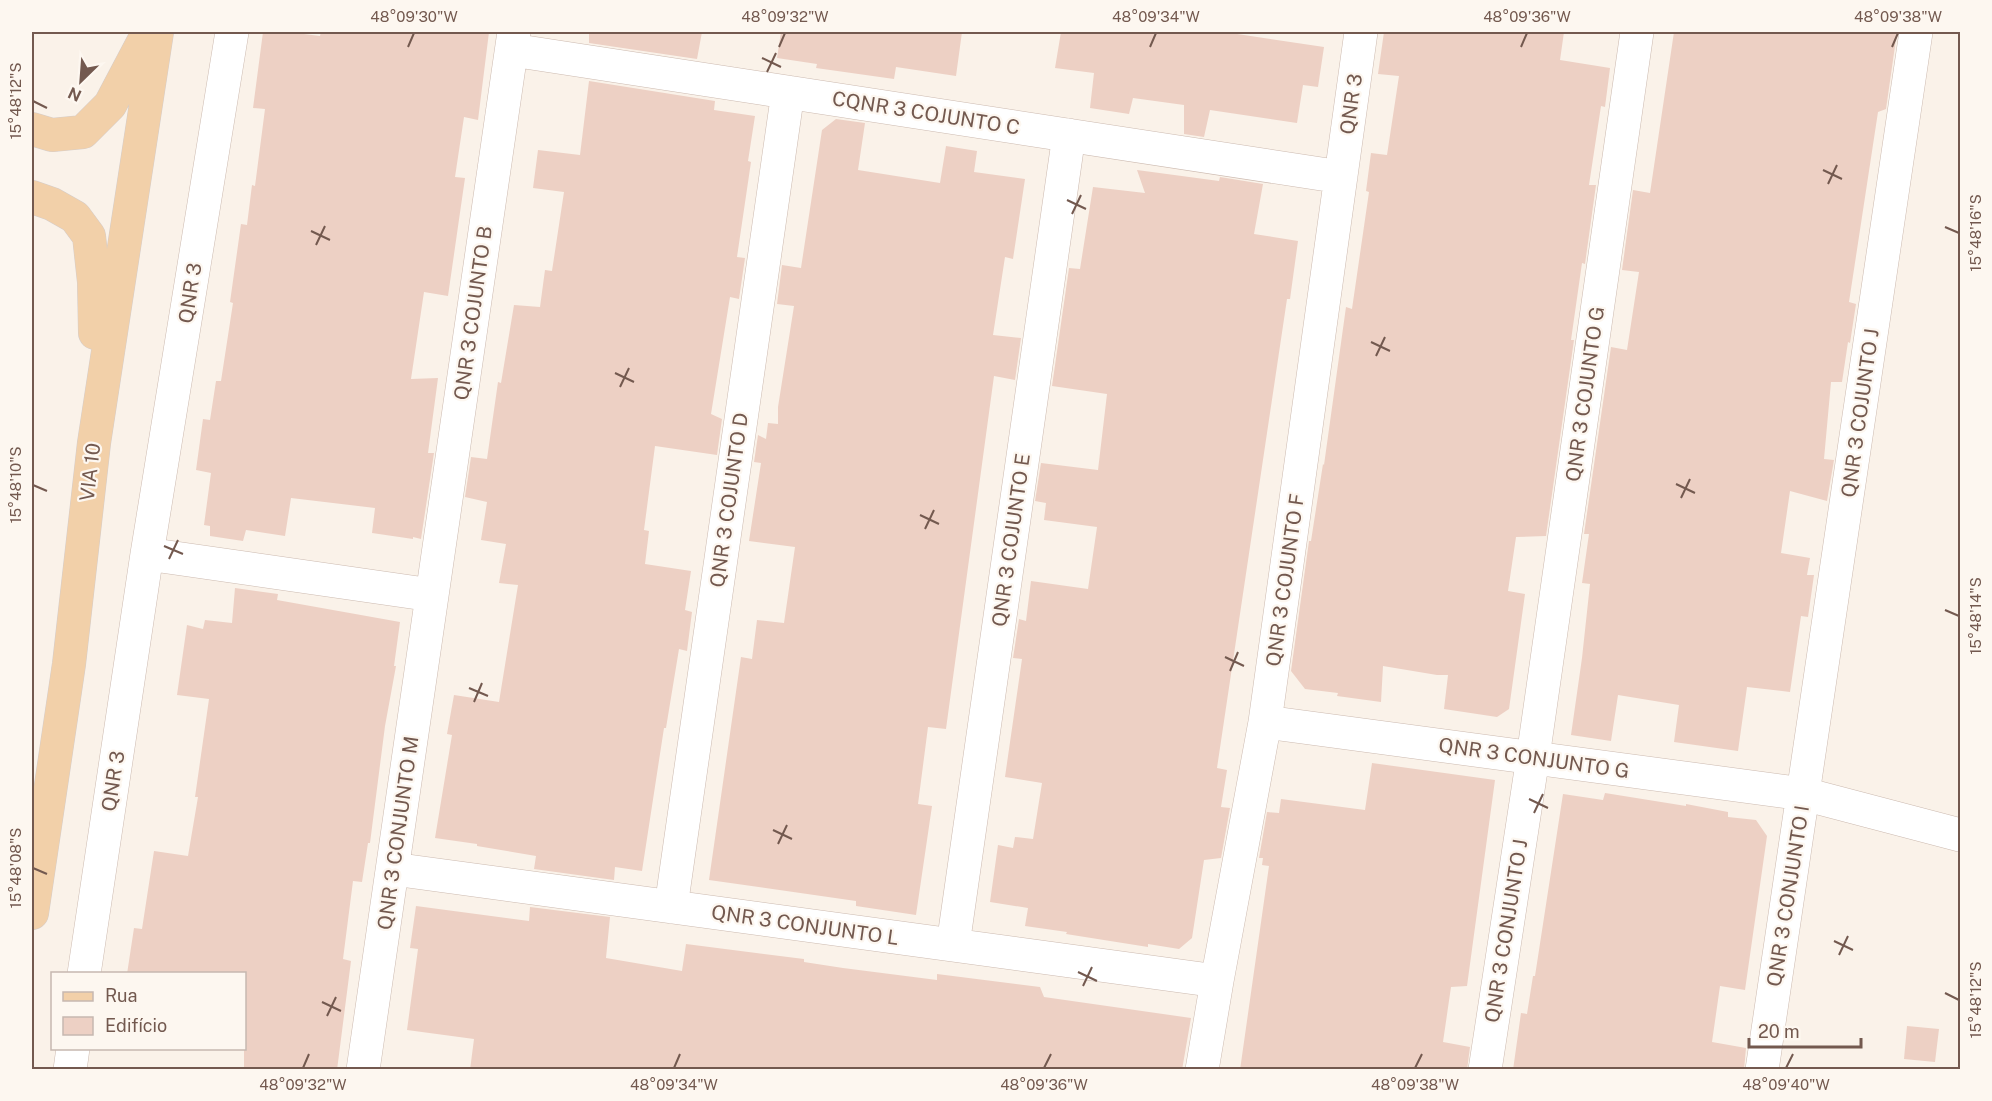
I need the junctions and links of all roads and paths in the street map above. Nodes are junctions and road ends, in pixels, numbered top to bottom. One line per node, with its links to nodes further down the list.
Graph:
1 (149, 32): 9 (main road)
2 (157, 32): 13 (main road, VIA 10)
3 (232, 32): 14 (street, QNR 3)
4 (1361, 32): 11 (street, QNR 3)
5 (1637, 32): 17 (street, QNR 3 COJUNTO G)
6 (1916, 32): 18 (street, QNR 3 COJUNTO J)
7 (513, 41): 8 (street, CQNR 3 COJUNTO C); 15 (street, QNR 3 COJUNTO B)
8 (788, 92): 10 (street, CQNR 3 COJUNTO C); 21 (street, QNR 3 COJUNTO D)
9 (32, 129)
10 (1069, 135): 11 (street, CQNR 3 COJUNTO C); 23 (street, QNR 3 COJUNTO E)
11 (1341, 177): 16 (street, QNR 3 COJUNTO F)
12 (32, 197): 13 (main road)
13 (94, 443): 22 (main road, VIA 10)
14 (147, 554): 15 (street); 24 (street, QNR 3)
15 (432, 596): 20 (street, QNR 3 CONJUNTO M)
16 (1265, 722): 17 (street, QNR 3 CONJUNTO G); 25 (street, QNR 3 COJUNTO F)
17 (1533, 757): 18 (street, QNR 3 CONJUNTO G); 30 (street, QNR 3 CONJUNTO J)
18 (1804, 794): 19 (street, QNR 3 CONJUNTO G); 31 (street, QNR 3 CONJUNTO I)
19 (1960, 835)
20 (393, 869): 21 (street, QNR 3 CONJUNTO L); 28 (street, QNR 3 CONJUNTO M)
21 (671, 907): 23 (street, QNR 3 CONJUNTO L)
22 (32, 913)
23 (954, 945): 25 (street, QNR 3 CONJUNTO L)
24 (84, 972)
25 (1216, 981): 29 (street)
26 (73, 1050): 27 (street)
27 (70, 1070)
28 (363, 1070)
29 (1202, 1070)
30 (1485, 1070)
31 (1762, 1070)

